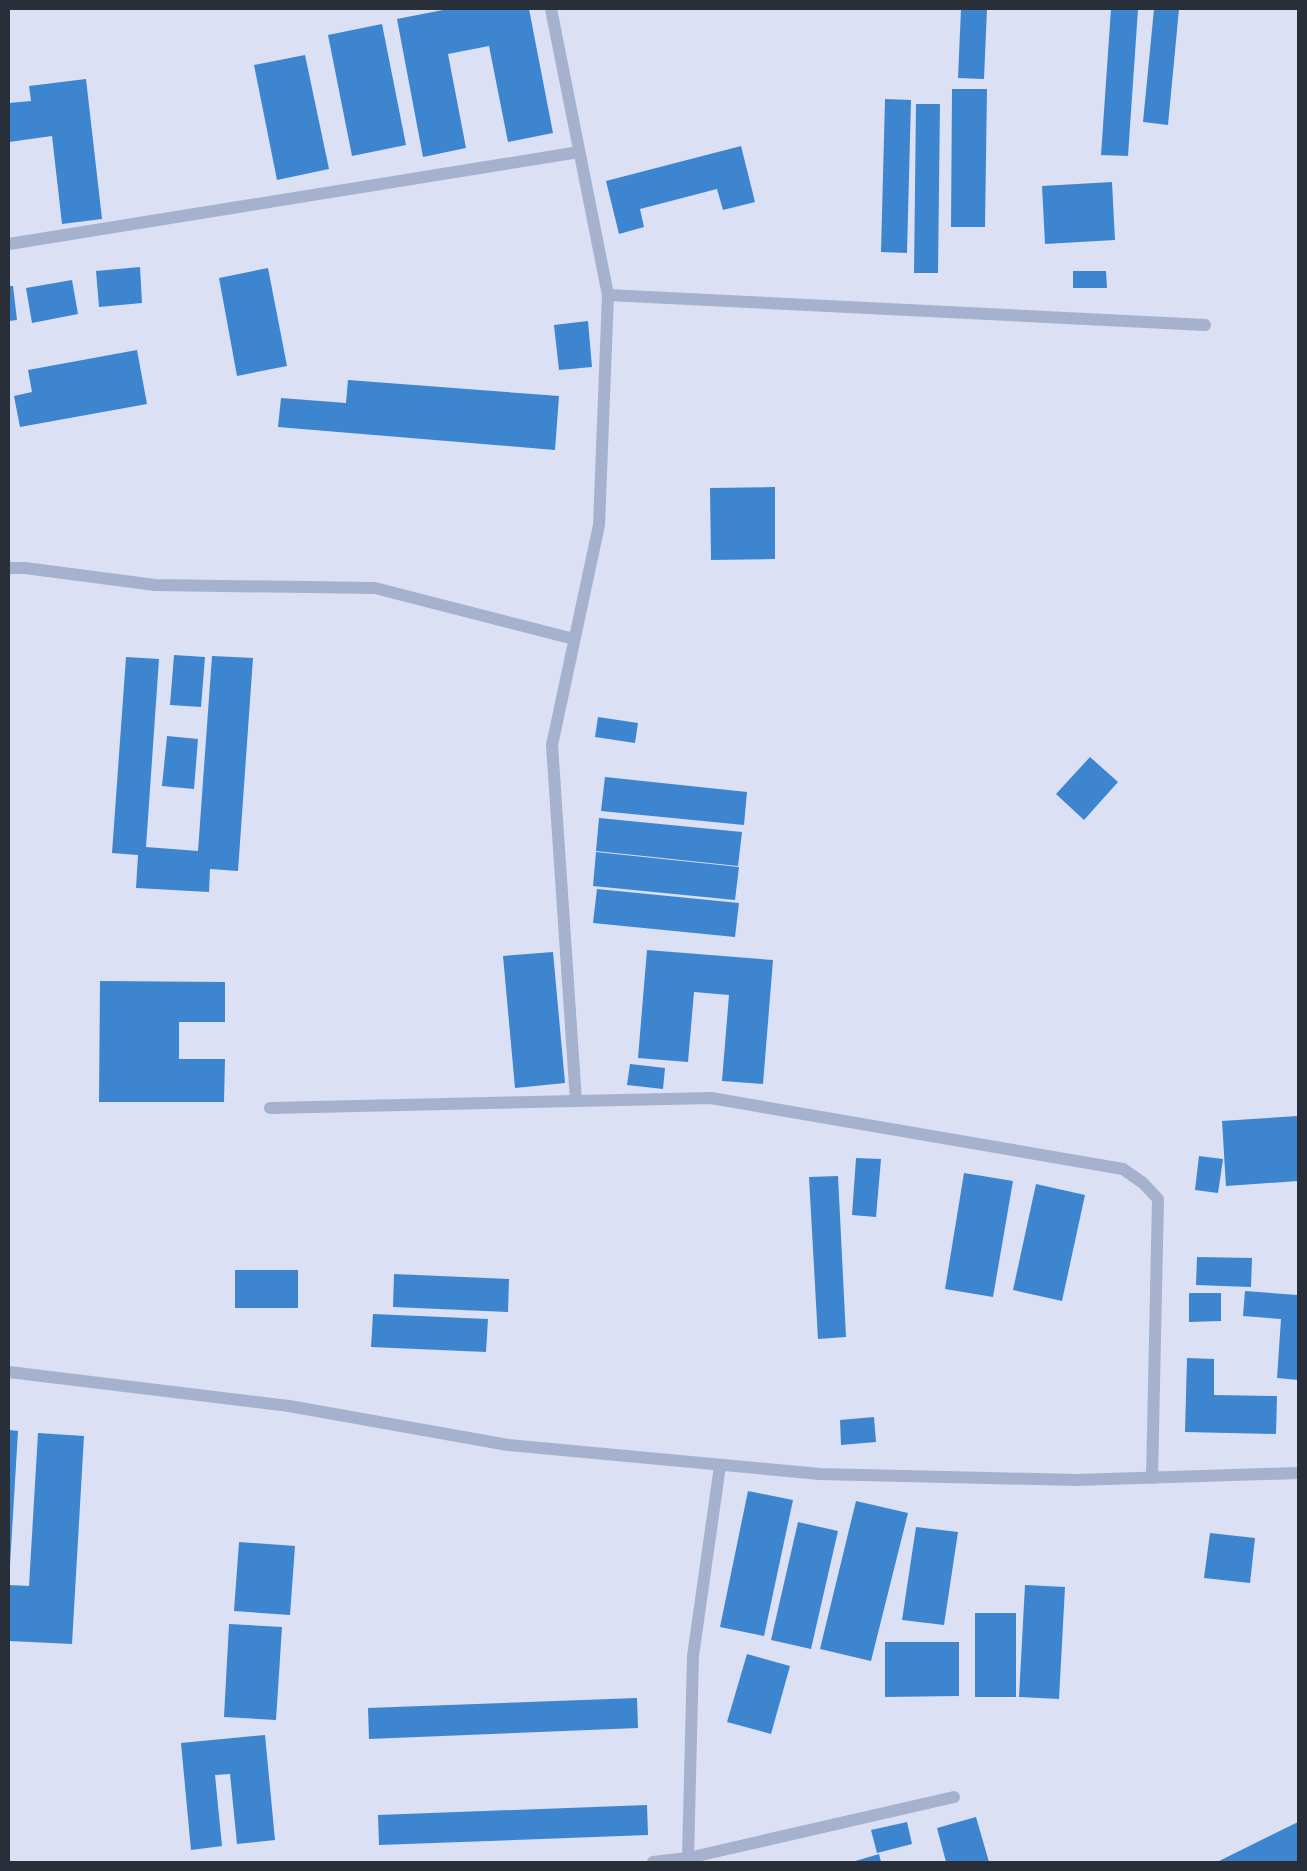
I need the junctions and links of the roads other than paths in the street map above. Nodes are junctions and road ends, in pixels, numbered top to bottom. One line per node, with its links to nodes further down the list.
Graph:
1 (551, 9): 2 (street)
2 (580, 152): 3 (street); 4 (street)
3 (9, 244)
4 (608, 295): 5 (street); 7 (street)
5 (1205, 325)
6 (9, 568): 7 (street)
7 (574, 639): 8 (street)
8 (576, 1101): 9 (street); 13 (street)
9 (270, 1108)
10 (9, 1372): 11 (street)
11 (720, 1466): 13 (street); 15 (street)
12 (1298, 1473): 13 (street)
13 (1152, 1478)
14 (954, 1797): 15 (street)
15 (688, 1858): 16 (street)
16 (653, 1862)

